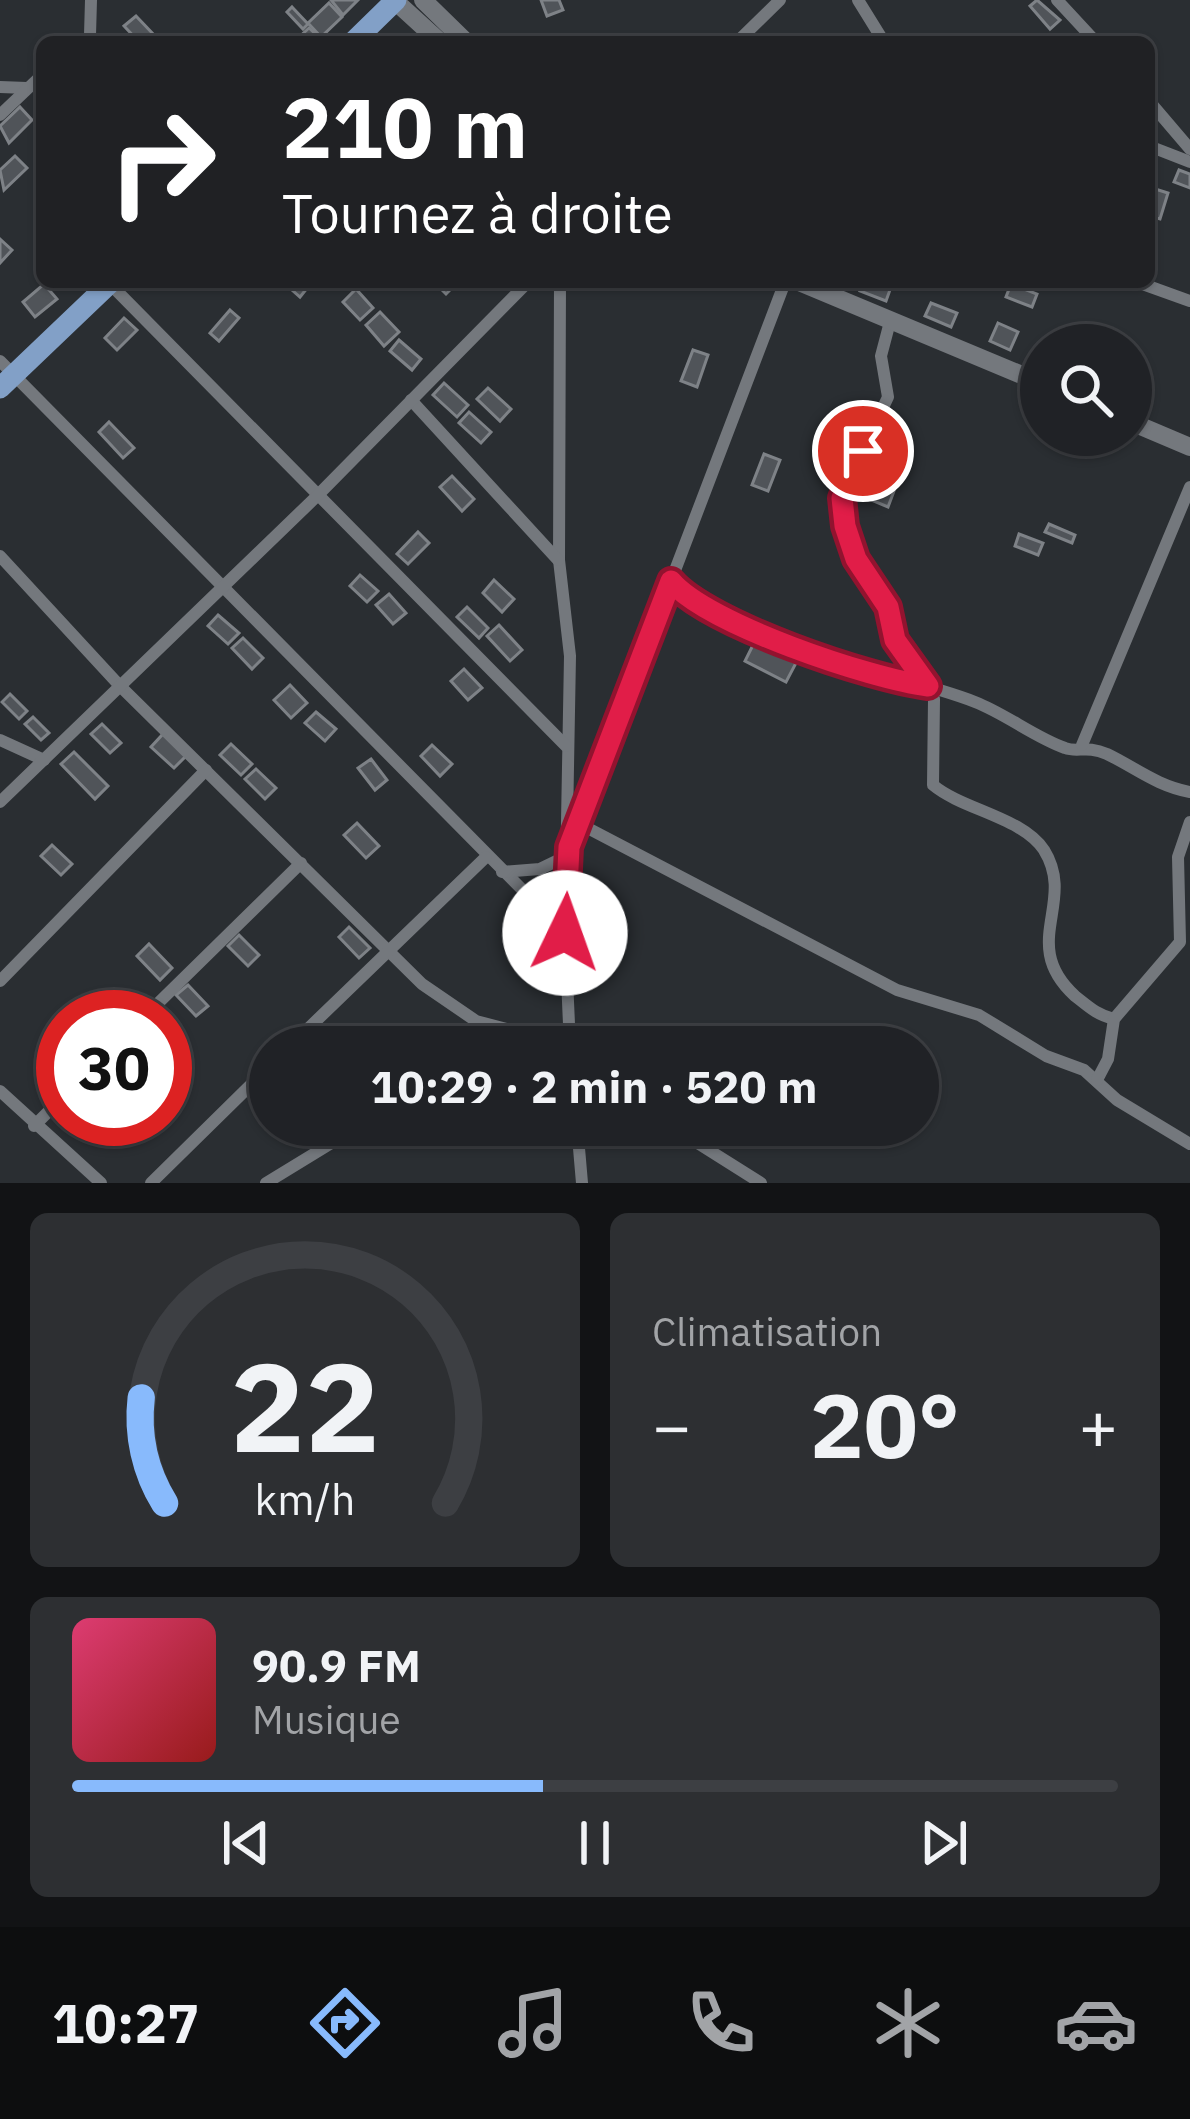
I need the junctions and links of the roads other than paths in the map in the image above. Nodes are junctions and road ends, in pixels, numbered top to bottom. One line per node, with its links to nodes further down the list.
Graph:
1 (91, 0): 7 (street)
2 (395, 0): 8 (main road); 9 (main road)
3 (423, 0): 10 (main road)
4 (858, 0): 12 (street)
5 (1057, 0): 13 (street)
6 (772, 3): 11 (street)
7 (89, 36)
8 (359, 36)
9 (434, 36)
10 (460, 36)
11 (742, 36)
12 (880, 36)
13 (1090, 36)
14 (36, 80): 16 (street)
15 (0, 87): 16 (street)
16 (27, 88): 18 (street)
17 (1155, 108): 19 (street)
18 (0, 115)
19 (1190, 149)
20 (1155, 152): 21 (street)
21 (1190, 162)
22 (105, 288): 31 (main road)
23 (116, 288): 37 (street)
24 (522, 288): 33 (street)
25 (560, 288): 39 (street)
26 (783, 288): 40 (street)
27 (814, 288): 30 (main road)
28 (1153, 288): 29 (street)
29 (1190, 302)
30 (891, 318): 32 (main road); 43 (street)
31 (4, 374): 41 (street)
32 (1020, 374)
33 (411, 400): 37 (street); 39 (street)
34 (1152, 431): 35 (main road)
35 (1190, 447)
36 (1190, 488): 45 (street)
37 (317, 496): 41 (street); 46 (street)
38 (0, 556): 42 (street)
39 (559, 560): 46 (street)
40 (671, 581): 43 (street); 52 (street)
41 (223, 588): 42 (street); 54 (street)
42 (121, 686): 47 (street); 48 (street)
43 (928, 686): 45 (street); 61 (street)
44 (0, 740): 47 (street)
45 (1082, 745): 49 (street)
46 (566, 746): 53 (street)
47 (44, 760): 50 (street)
48 (206, 770): 55 (street); 59 (street)
49 (1190, 792)
50 (0, 802)
51 (1190, 822): 61 (street)
52 (578, 823): 53 (street); 65 (street)
53 (569, 851): 56 (street); 57 (street)
54 (486, 857): 56 (street); 58 (street)
55 (301, 862): 58 (street); 60 (street)
56 (502, 872): 57 (street)
57 (565, 933): 64 (street)
58 (388, 948): 62 (street); 63 (street)
59 (0, 980)
60 (171, 990)
61 (1114, 1019): 65 (street)
62 (310, 1026)
63 (503, 1026)
64 (569, 1026)
65 (1096, 1080): 69 (street)
66 (249, 1087): 74 (street)
67 (0, 1091): 68 (street)
68 (34, 1126): 73 (street)
69 (1190, 1144)
70 (327, 1146): 75 (street)
71 (579, 1146): 76 (street)
72 (702, 1146): 77 (street)
73 (101, 1183)
74 (151, 1183)
75 (266, 1183)
76 (583, 1183)
77 (761, 1183)

